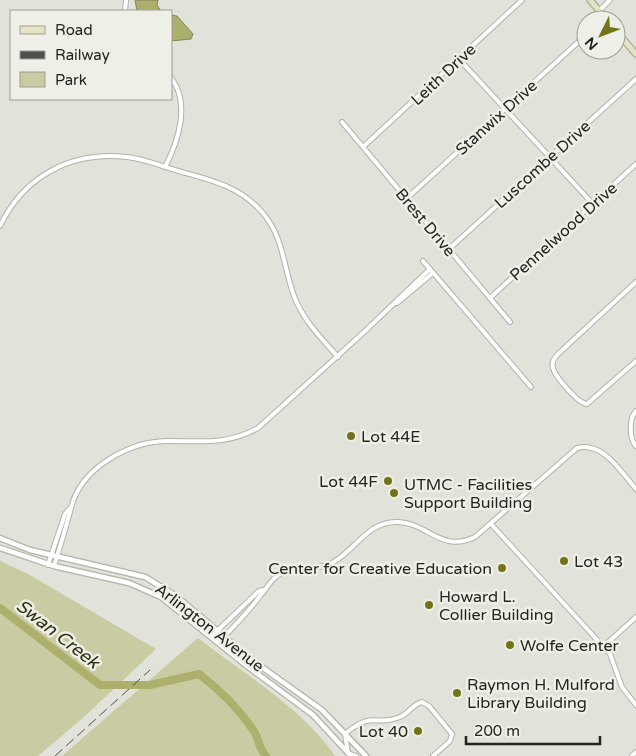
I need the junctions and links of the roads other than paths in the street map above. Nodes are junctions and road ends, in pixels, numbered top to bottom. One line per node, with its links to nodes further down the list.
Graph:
1 (522, 0): 9 (street, Leith Drive)
2 (590, 0): 4 (main road)
3 (610, 0): 5 (street)
4 (598, 10)
5 (600, 10)
6 (626, 42): 8 (main road)
7 (576, 43): 12 (street, Stanwix Drive)
8 (636, 54)
9 (460, 59): 12 (street); 14 (street, Leith Drive)
10 (172, 79): 17 (street)
11 (636, 79): 15 (street, Luscombe Drive)
12 (505, 109): 15 (street); 18 (street, Stanwix Drive)
13 (342, 122): 14 (street, Brest Drive)
14 (363, 147): 18 (street, Brest Drive)
15 (549, 158): 19 (street); 21 (street, Luscombe Drive)
16 (636, 164): 19 (street, Pennelwood Drive)
17 (164, 167): 20 (street); 27 (street)
18 (406, 199): 21 (street, Brest Drive)
19 (593, 204): 25 (street, Pennelwood Drive)
20 (0, 226)
21 (449, 249): 25 (street, Brest Drive)
22 (423, 261): 23 (street)
23 (431, 271): 27 (street); 29 (street)
24 (636, 282): 28 (street)
25 (490, 298): 26 (street, Brest Drive)
26 (510, 322)
27 (338, 356): 33 (street)
28 (636, 361)
29 (531, 387)
30 (636, 411): 31 (street)
31 (636, 446)
32 (636, 489): 34 (street)
33 (70, 508): 37 (street); 38 (street)
34 (491, 524): 41 (street); 46 (street)
35 (0, 538): 37 (street, Arlington Avenue)
36 (0, 548): 39 (street, Arlington Avenue)
37 (51, 555): 38 (street, Arlington Avenue); 39 (street)
38 (57, 556): 40 (street); 44 (street, Arlington Avenue)
39 (48, 565): 40 (street, Arlington Avenue)
40 (54, 566): 42 (street, Arlington Avenue)
41 (263, 590): 44 (street); 45 (street)
42 (162, 596): 45 (street); 50 (street, Arlington Avenue)
43 (636, 616): 46 (street)
44 (217, 631): 45 (street, Arlington Avenue)
45 (224, 636): 48 (street, Arlington Avenue)
46 (603, 646): 47 (street)
47 (636, 704)
48 (346, 734): 50 (street); 52 (street, Arlington Avenue); 53 (street)
49 (636, 752): 54 (street)
50 (350, 754): 51 (street)
51 (356, 756)
52 (366, 756)
53 (433, 756)
54 (632, 756)

